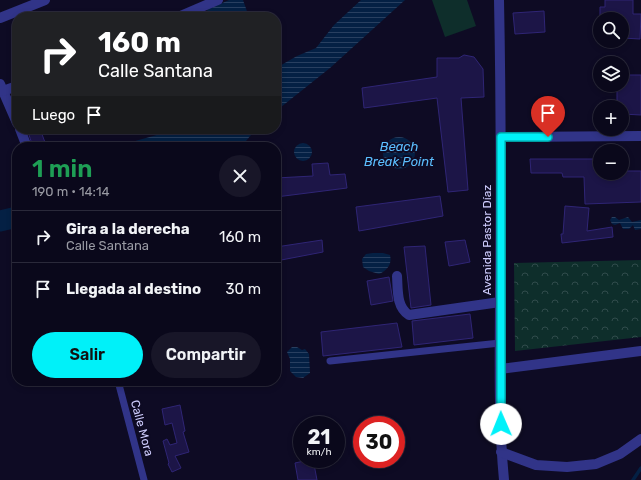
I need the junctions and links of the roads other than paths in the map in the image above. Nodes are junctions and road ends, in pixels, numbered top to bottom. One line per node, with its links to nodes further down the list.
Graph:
1 (44, 0): 4 (street)
2 (499, 0): 12 (street, Avenida Pastor Díaz)
3 (215, 1): 5 (street)
4 (15, 12)
5 (190, 12)
6 (12, 13): 7 (street)
7 (0, 18)
8 (12, 87): 9 (street)
9 (2, 88): 10 (street)
10 (12, 111)
11 (641, 136): 12 (street)
12 (501, 137): 14 (street, Avenida Pastor Díaz)
13 (397, 276): 14 (street)
14 (500, 302): 15 (street, Avenida Pastor Díaz)
15 (500, 343): 17 (lane); 18 (street, Avenida Pastor Díaz)
16 (641, 351): 18 (street)
17 (330, 361)
18 (500, 369): 21 (street, Avenida Pastor Díaz)
19 (119, 386): 22 (lane, Calle Mora)
20 (641, 439): 21 (street)
21 (501, 452): 23 (street, Avenida Pastor Díaz)
22 (144, 480)
23 (504, 480)

